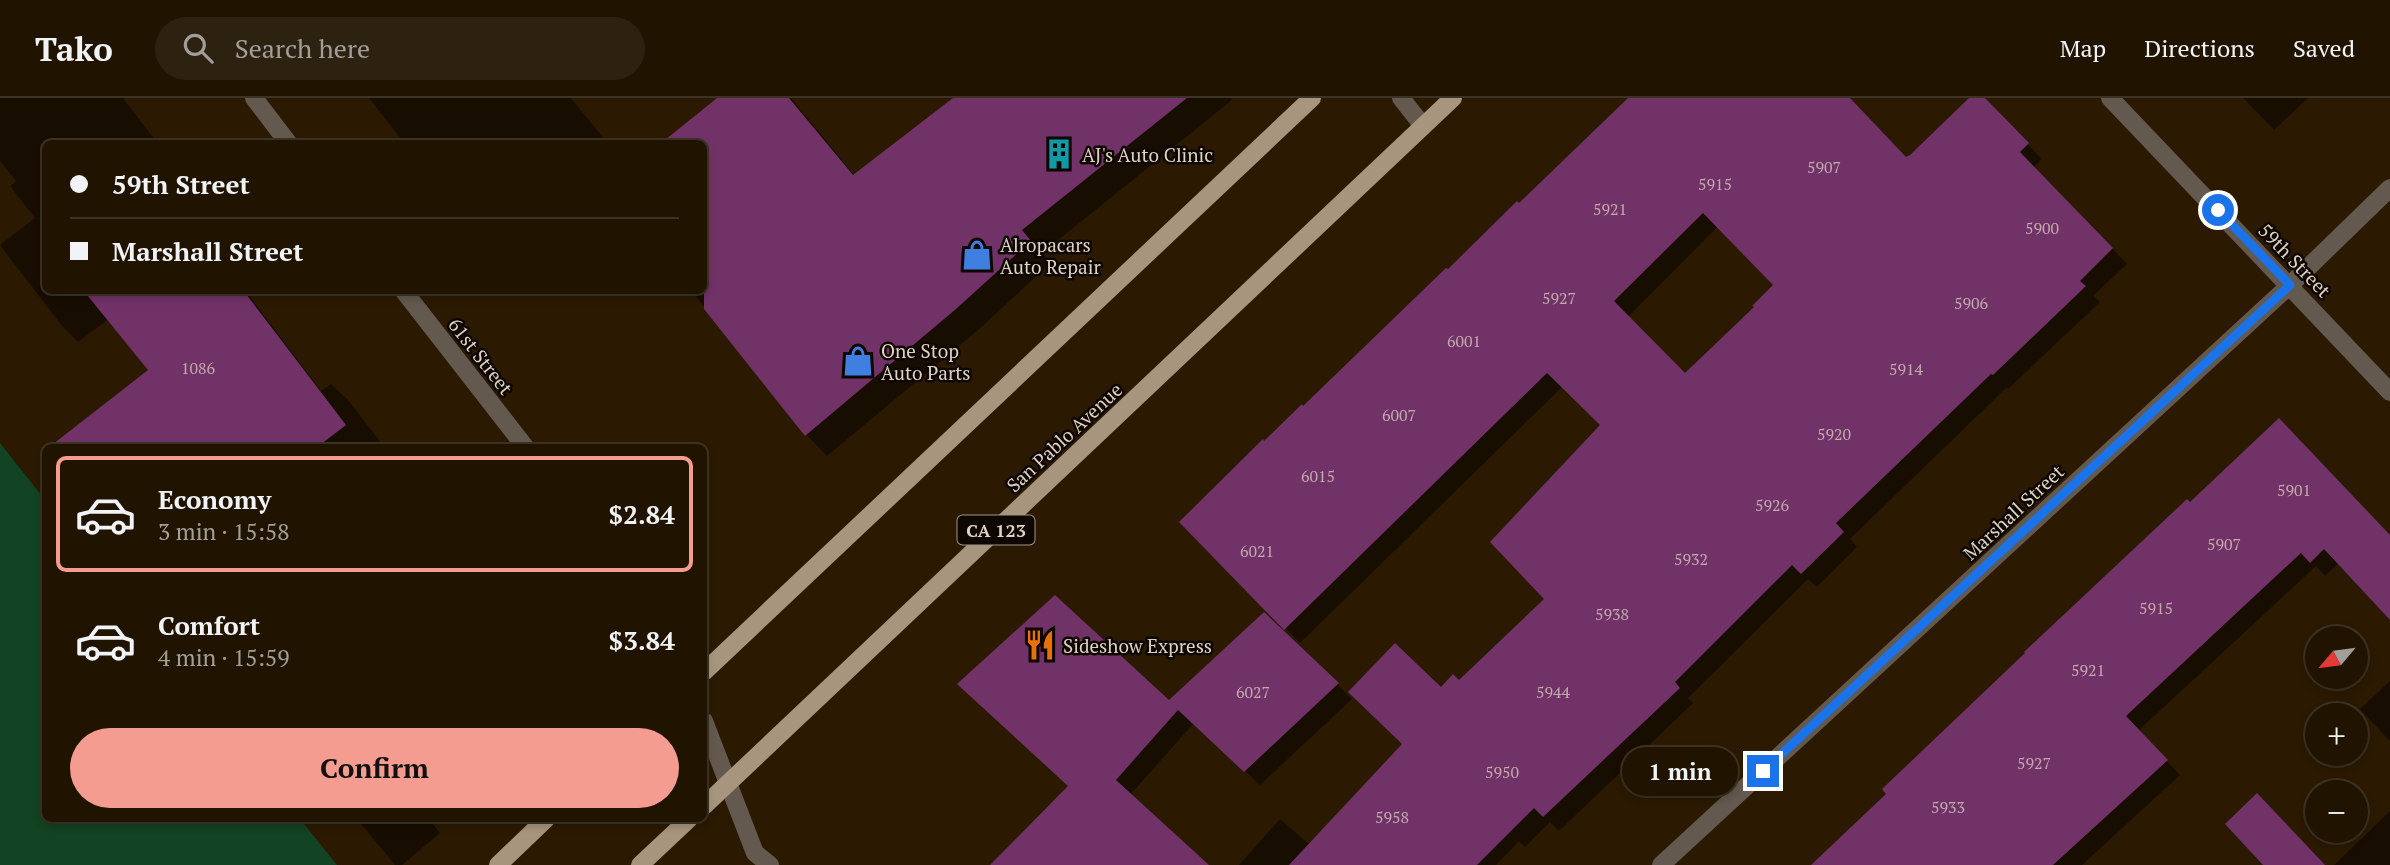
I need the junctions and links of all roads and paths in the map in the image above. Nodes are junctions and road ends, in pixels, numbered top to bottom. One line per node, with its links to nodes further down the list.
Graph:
1 (254, 98): 7 (street)
2 (1312, 98): 13 (main road)
3 (1401, 98): 6 (street)
4 (1453, 98): 6 (main road, San Pablo Avenue / CA 123)
5 (2110, 98): 9 (street, 59th Street)
6 (1423, 126): 15 (main road, San Pablo Avenue / CA 123)
7 (286, 140)
8 (2390, 188): 9 (street, Marshall Street)
9 (2290, 285): 11 (street, 59th Street); 22 (street, Marshall Street)
10 (406, 294): 12 (street, 61st Street)
11 (2390, 392)
12 (523, 444)
13 (707, 669)
14 (707, 728): 15 (street)
15 (729, 783): 16 (main road, San Pablo Avenue / CA 123); 21 (street)
16 (707, 803)
17 (544, 822): 19 (main road)
18 (686, 822): 20 (main road)
19 (498, 865)
20 (640, 865)
21 (769, 865)
22 (1661, 865)

